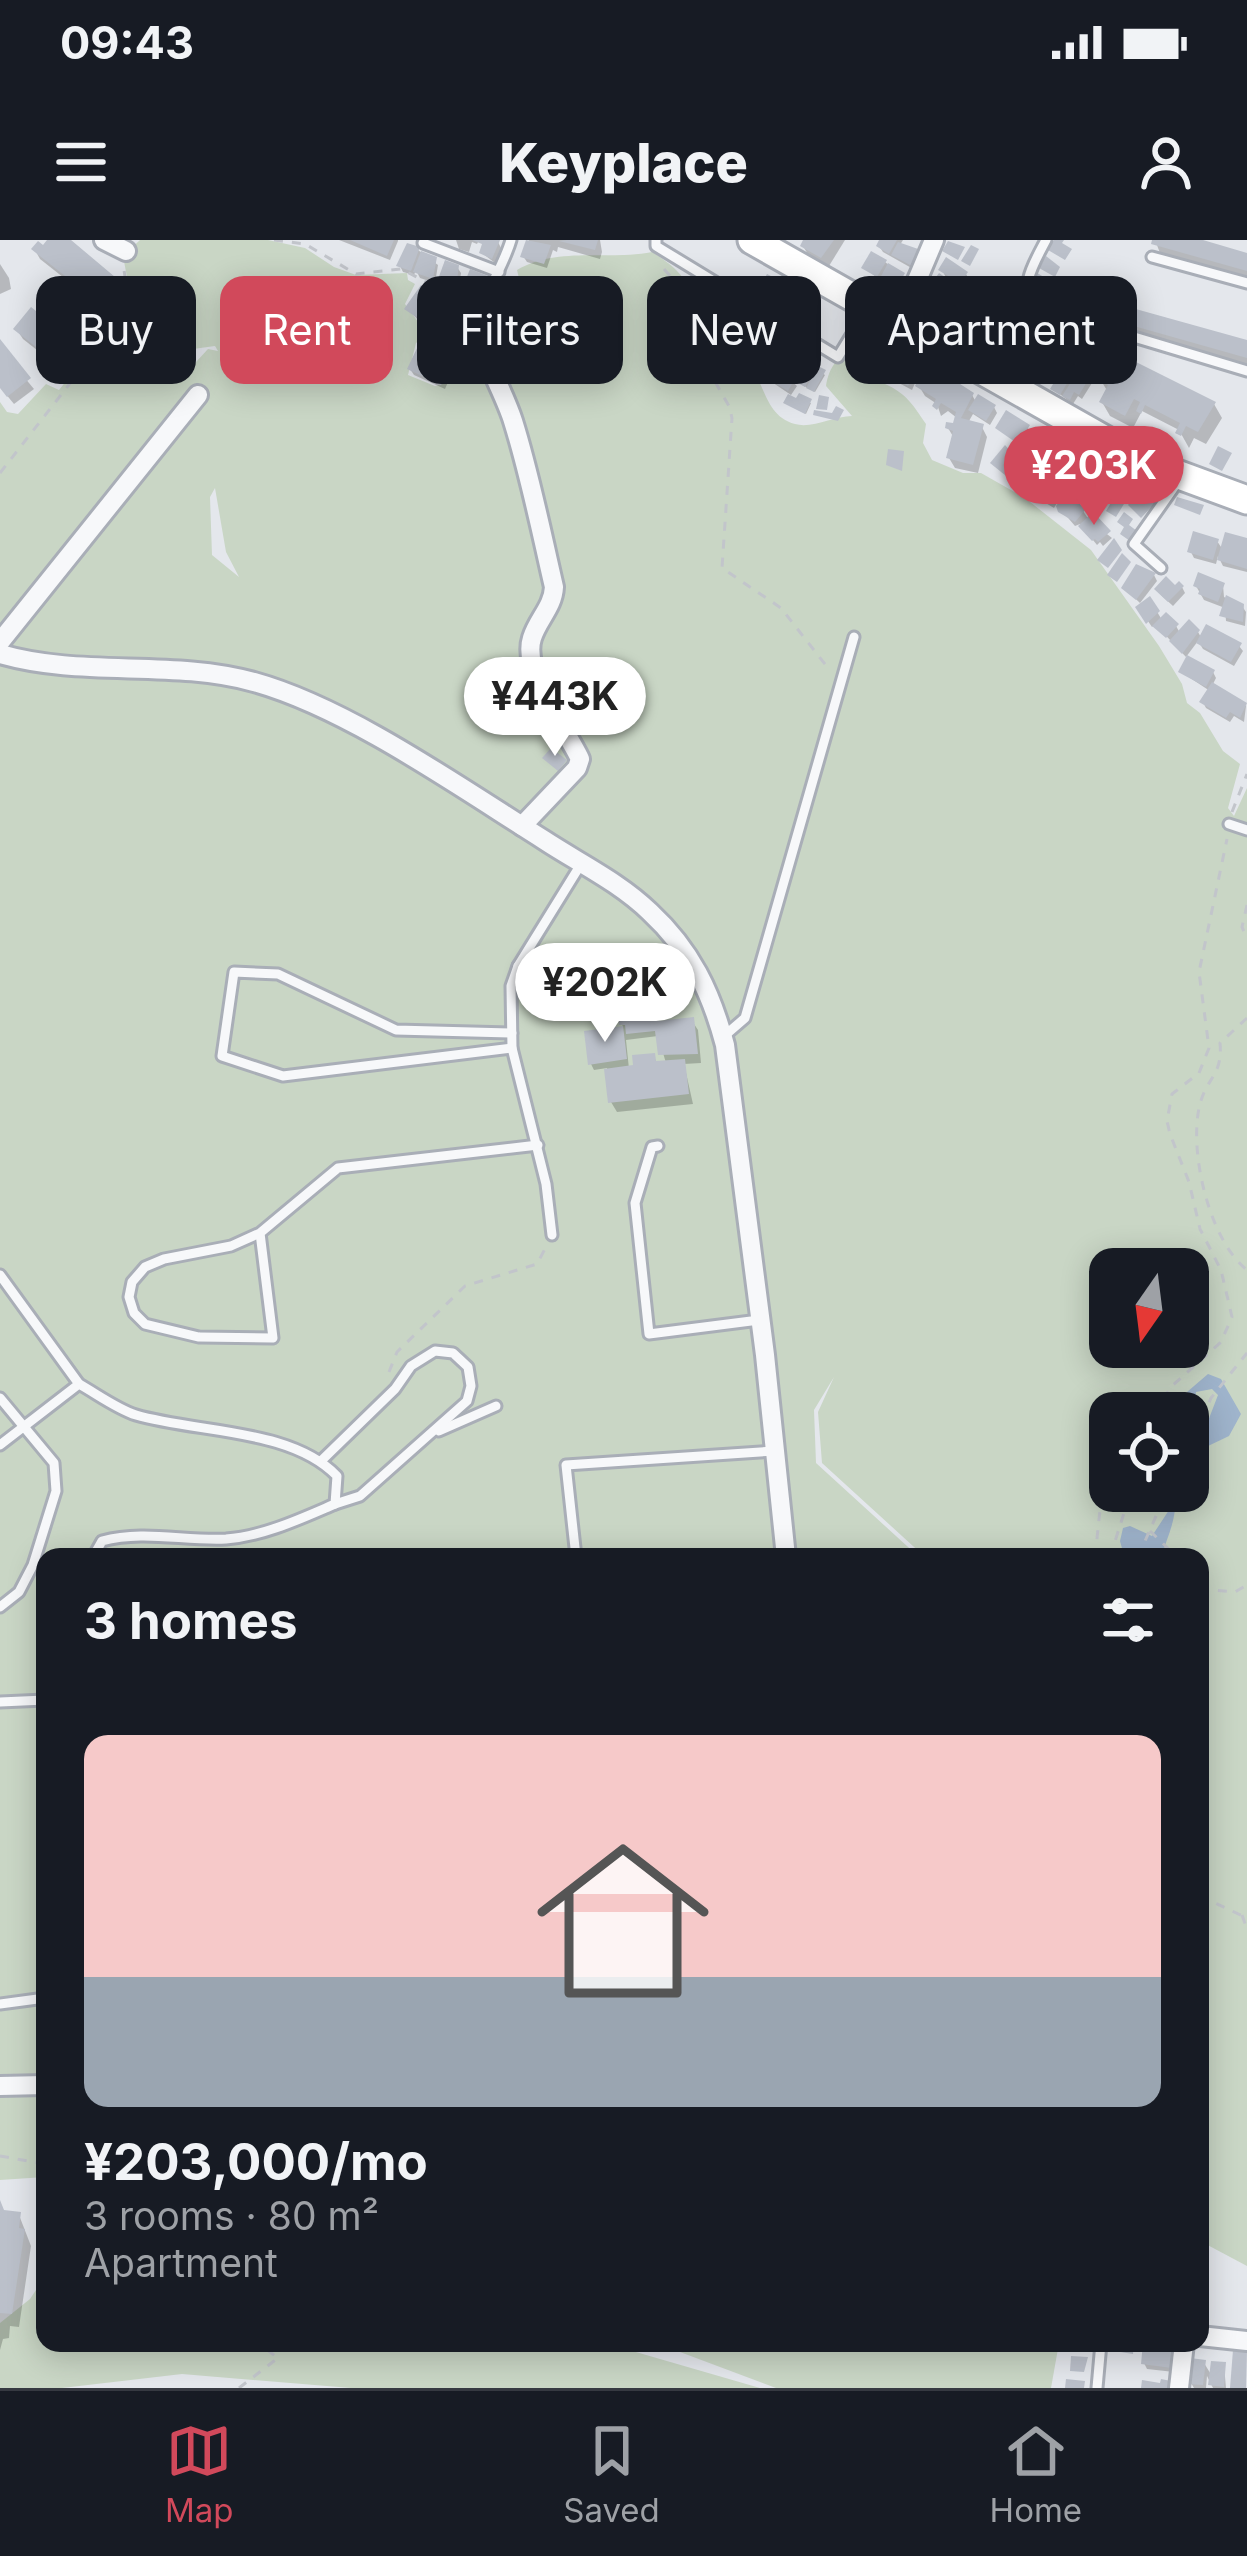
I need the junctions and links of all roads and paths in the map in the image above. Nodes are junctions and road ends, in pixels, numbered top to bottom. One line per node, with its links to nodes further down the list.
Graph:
1 (274, 240): 14 (path)
2 (512, 240): 10 (lane)
3 (752, 240): 16 (street)
4 (934, 240): 12 (street)
5 (1046, 240): 13 (lane)
6 (423, 243): 10 (lane)
7 (656, 243): 18 (lane); 30 (path)
8 (117, 247): 23 (path)
9 (1152, 257): 15 (lane)
10 (500, 272): 11 (lane)
11 (498, 276)
12 (919, 276)
13 (1029, 276)
14 (417, 278)
15 (1247, 283)
16 (845, 295)
17 (1137, 338): 19 (lane)
18 (845, 349)
19 (1247, 371)
20 (501, 384): 33 (street)
21 (1004, 384): 24 (street)
22 (198, 395): 28 (street)
23 (0, 473)
24 (1180, 477): 25 (street); 26 (lane)
25 (1247, 500)
26 (1161, 568)
27 (854, 637): 30 (lane)
28 (0, 642)
29 (0, 654): 33 (street)
30 (841, 683): 42 (lane)
31 (1247, 774): 32 (path)
32 (1229, 824): 34 (lane); 54 (path)
33 (522, 826): 35 (street)
34 (1247, 830)
35 (581, 864): 38 (lane); 42 (street)
36 (1247, 905): 37 (path)
37 (1247, 939)
38 (518, 966): 39 (lane); 41 (lane)
39 (542, 996)
40 (1247, 1018): 48 (path)
41 (512, 1034): 43 (lane); 43 (lane)
42 (723, 1037): 50 (street)
43 (512, 1048): 44 (lane)
44 (538, 1145): 46 (lane); 47 (lane)
45 (658, 1146): 50 (lane)
46 (260, 1233): 46 (lane)
47 (553, 1235): 53 (path)
48 (1247, 1270)
49 (0, 1275): 52 (lane)
50 (759, 1320): 61 (street)
51 (1247, 1353): 56 (path)
52 (79, 1384): 58 (lane); 62 (lane)
53 (393, 1391): 59 (lane); 62 (lane)
54 (1168, 1392)
55 (0, 1398): 58 (lane)
56 (1209, 1403)
57 (496, 1406): 59 (lane)
58 (23, 1425): 60 (lane); 70 (lane)
59 (429, 1436): 64 (lane)
60 (0, 1445)
61 (774, 1450): 72 (lane); 73 (street)
62 (322, 1460): 63 (lane)
63 (337, 1476): 64 (lane); 65 (lane)
64 (361, 1496): 65 (lane)
65 (335, 1504): 71 (lane)
66 (1100, 1512): 74 (path)
67 (1124, 1512): 75 (path)
68 (1158, 1512): 69 (path)
69 (1150, 1531): 76 (path); 77 (path)
70 (39, 1548)
71 (98, 1548)
72 (575, 1548)
73 (785, 1548)
74 (1096, 1548)
75 (1113, 1548)
76 (1142, 1548)
77 (1168, 1548)
78 (36, 1557): 81 (lane)
79 (1247, 1585): 80 (path)
80 (1209, 1590)
81 (0, 1607)
82 (36, 1700): 83 (lane)
83 (0, 1702)
84 (1209, 1900): 85 (path)
85 (1244, 1916): 86 (path)
86 (1247, 1929)
87 (36, 1998): 88 (lane)
88 (0, 2004)
89 (36, 2085): 90 (street)
90 (0, 2086)
91 (0, 2156): 92 (path)
92 (36, 2162)
93 (1209, 2337): 94 (street)
94 (1247, 2341)
95 (270, 2352): 98 (path)
96 (1100, 2352): 99 (lane)
97 (1183, 2352): 100 (street)
98 (239, 2388)
99 (1096, 2388)
100 (1179, 2388)

